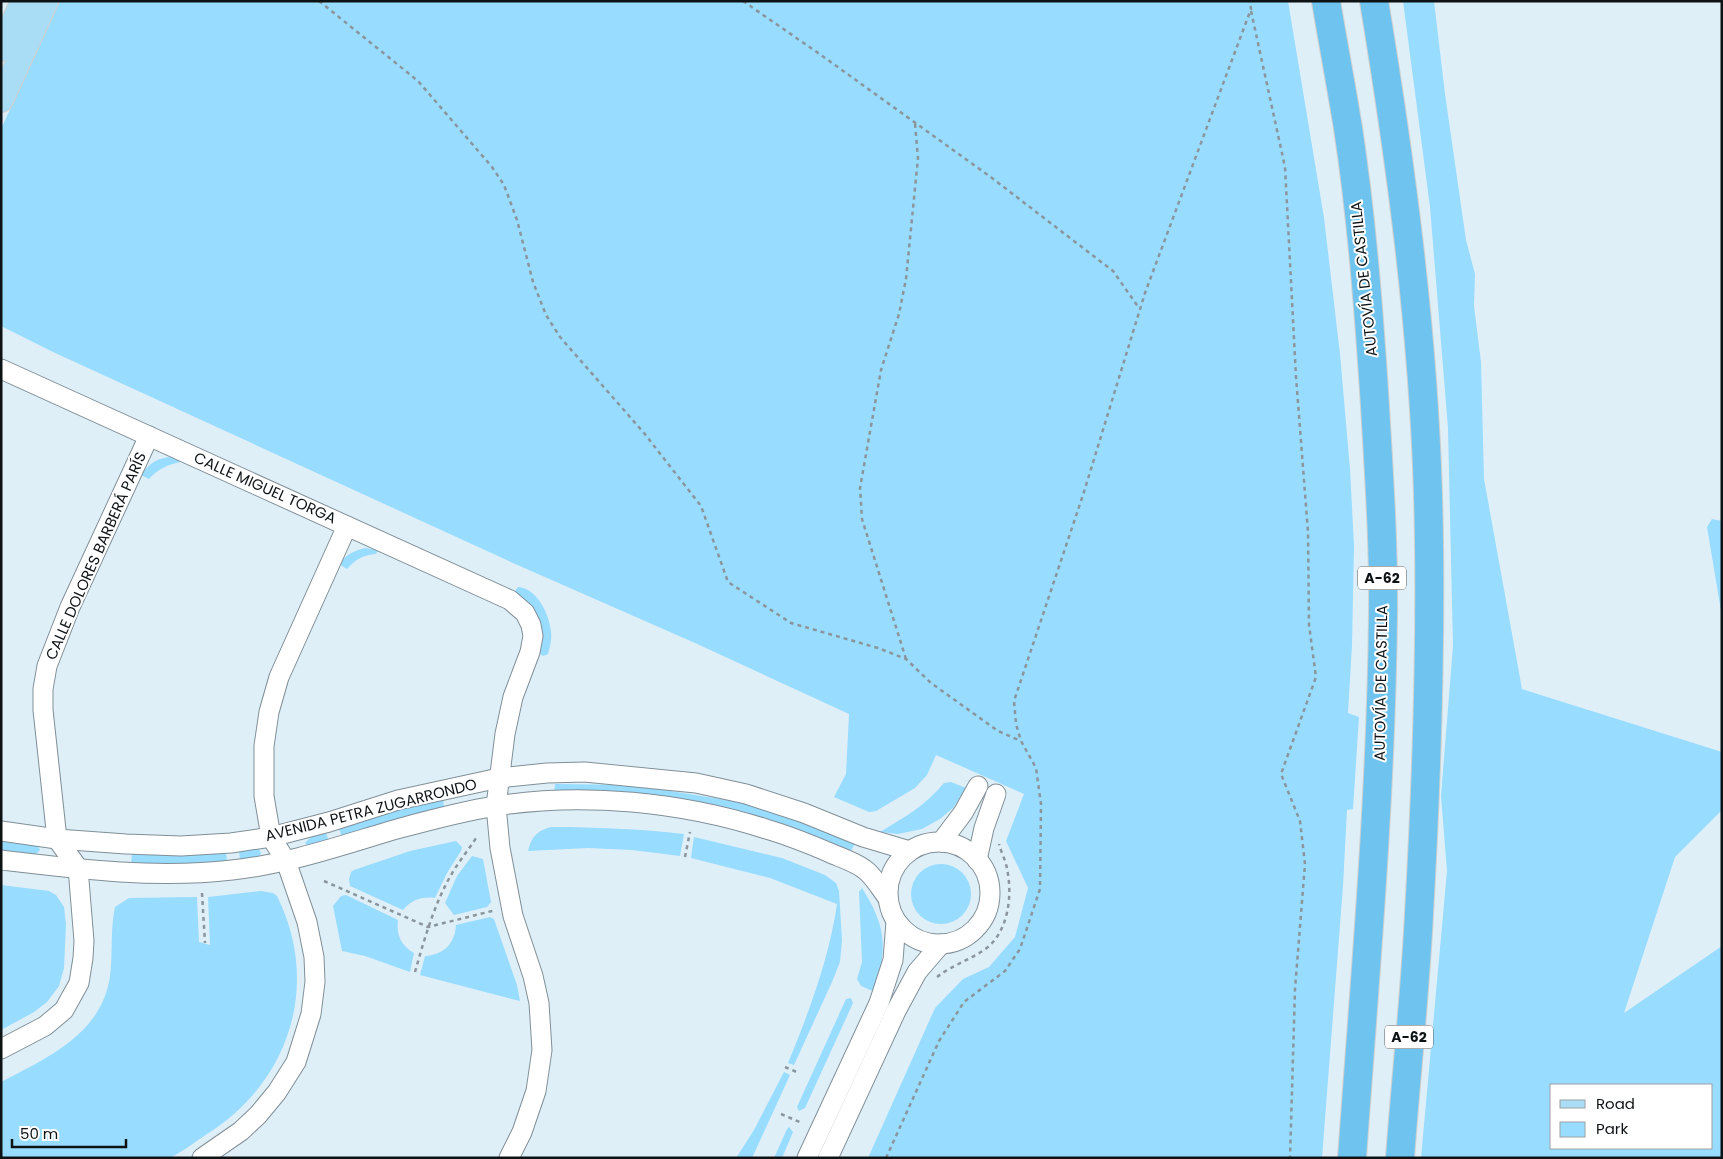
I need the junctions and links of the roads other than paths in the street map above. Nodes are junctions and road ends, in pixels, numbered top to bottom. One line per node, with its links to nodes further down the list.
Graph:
1 (23, 1): 5 (main road)
2 (46, 1): 6 (main road)
3 (1326, 1): 31 (highway, AUTOVÍA DE CASTILLA / A-62)
4 (1374, 1): 32 (highway, A-62)
5 (1, 49)
6 (1, 100)
7 (1, 369): 8 (street, CALLE MIGUEL TORGA)
8 (149, 436): 9 (street, CALLE MIGUEL TORGA); 16 (street, CALLE DOLORES BARBERÁ PARÍS)
9 (347, 526): 10 (street, CALLE MIGUEL TORGA); 15 (street)
10 (499, 778): 13 (street); 15 (street, AVENIDA PETRA ZUGARRONDO); 18 (street, AVENIDA PETRA ZUGARRONDO)
11 (978, 786): 17 (street)
12 (996, 794): 20 (street)
13 (496, 806): 21 (street, AVENIDA PETRA ZUGARRONDO); 23 (street, AVENIDA PETRA ZUGARRONDO); 28 (street)
14 (1, 831): 16 (street, AVENIDA PETRA ZUGARRONDO)
15 (272, 837): 16 (street, AVENIDA PETRA ZUGARRONDO); 21 (street)
16 (58, 839): 22 (street, CALLE DOLORES BARBERÁ PARÍS)
17 (941, 842): 18 (street); 20 (street)
18 (910, 851): 23 (street)
19 (1, 860): 22 (street, AVENIDA PETRA ZUGARRONDO)
20 (977, 860): 25 (street)
21 (286, 862): 22 (street, AVENIDA PETRA ZUGARRONDO); 27 (street)
22 (78, 868): 26 (street, CALLE DOLORES BARBERÁ PARÍS)
23 (887, 897): 24 (street)
24 (896, 922): 25 (street); 29 (street)
25 (941, 944): 30 (street)
26 (1, 1049)
27 (202, 1158)
28 (509, 1158)
29 (807, 1158)
30 (828, 1158)
31 (1352, 1158)
32 (1400, 1158)

